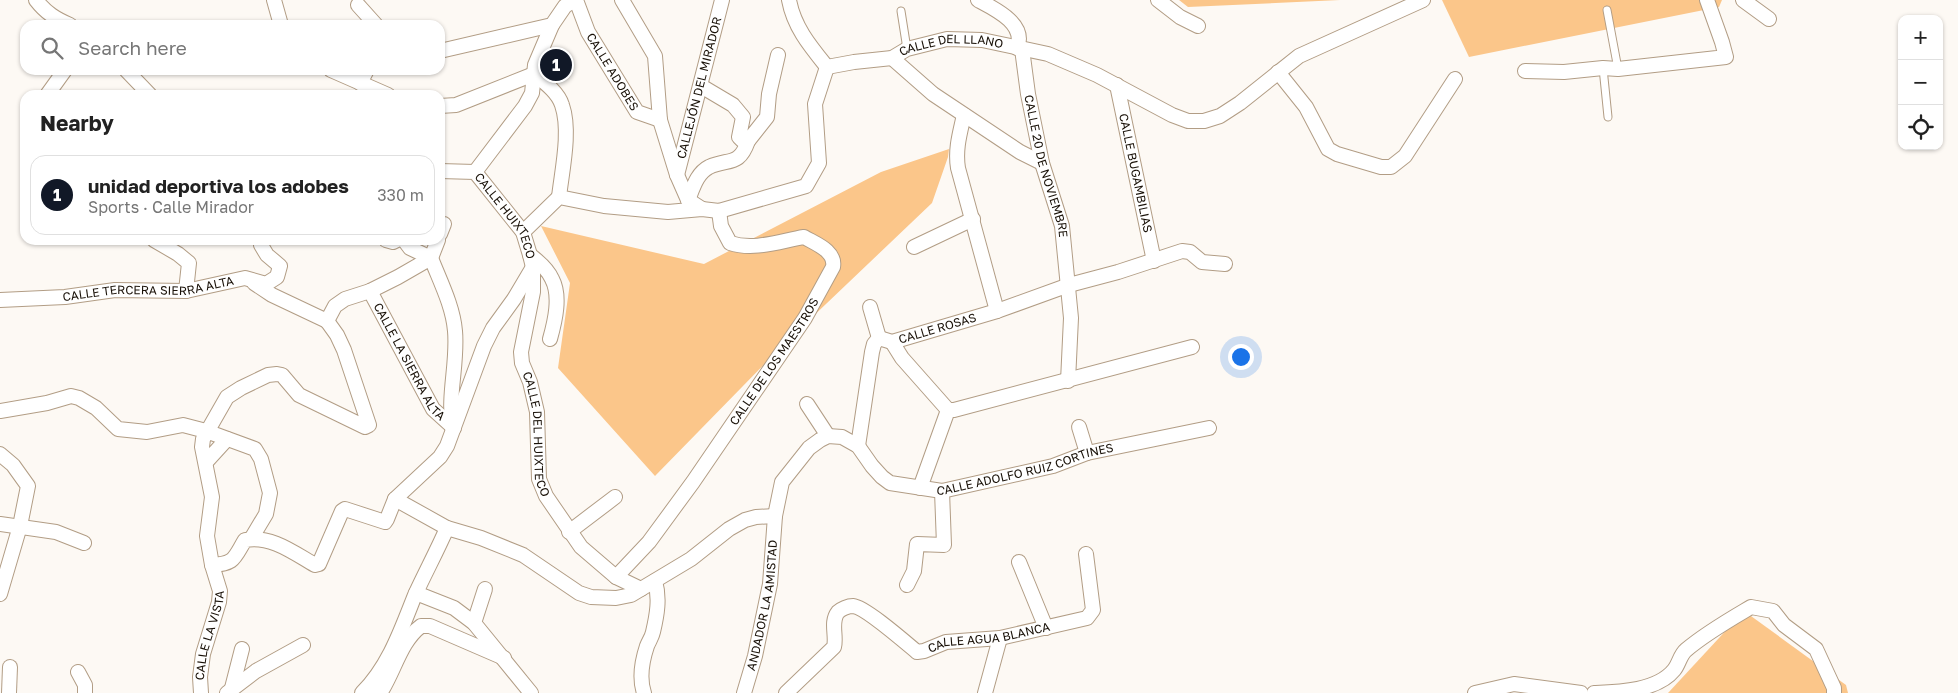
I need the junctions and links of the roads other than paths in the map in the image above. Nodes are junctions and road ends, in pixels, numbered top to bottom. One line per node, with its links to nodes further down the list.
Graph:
1 (36, 0): 16 (street)
2 (274, 0): 17 (street)
3 (575, 0): 19 (street); 46 (street, CALLE ADOBES)
4 (622, 0): 46 (street)
5 (722, 0): 39 (street, CALLEJÓN DEL MIRADOR)
6 (789, 0): 26 (street)
7 (978, 0): 22 (street, CALLE 20 DE NOVIEMBRE)
8 (1158, 0): 20 (street)
9 (1423, 0): 30 (street, CALLE DEL LLANO)
10 (1707, 0): 28 (street)
11 (1743, 0): 15 (street)
12 (358, 5): 18 (street)
13 (1608, 10): 28 (lane)
14 (901, 11): 21 (lane)
15 (1769, 19)
16 (59, 20)
17 (280, 20)
18 (372, 20)
19 (552, 25): 23 (street); 31 (street)
20 (1198, 26)
21 (907, 49): 22 (street, CALLE DEL LLANO); 25 (street, CALLE DEL LLANO)
22 (1020, 49): 38 (street, CALLE DEL LLANO); 48 (street, CALLE 20 DE NOVIEMBRE)
23 (445, 51)
24 (778, 55): 47 (street)
25 (892, 58): 26 (street, CALLE DEL LLANO); 44 (street)
26 (827, 67): 55 (street)
27 (1603, 68): 28 (street); 29 (street); 45 (lane)
28 (1618, 69)
29 (1525, 71)
30 (1278, 72): 36 (street); 38 (street, CALLE DEL LLANO)
31 (534, 74): 43 (street); 50 (street); 52 (street)
32 (61, 75): 40 (street)
33 (131, 75): 41 (street)
34 (342, 75): 37 (street)
35 (364, 75): 37 (street)
36 (1455, 79)
37 (360, 83): 42 (street)
38 (1117, 85): 65 (street, CALLE BUGAMBILIAS)
39 (700, 86): 47 (street); 51 (street, CALLEJÓN DEL MIRADOR)
40 (50, 90)
41 (145, 90)
42 (376, 90)
43 (445, 106)
44 (964, 115): 48 (street); 56 (street)
45 (1608, 117)
46 (660, 120): 51 (street)
47 (745, 140): 53 (street)
48 (1042, 163): 68 (street, CALLE 20 DE NOVIEMBRE)
49 (445, 171): 50 (street, CALLE HUIXTECO)
50 (475, 172): 57 (street, CALLE HUIXTECO)
51 (677, 175): 53 (street)
52 (559, 197): 54 (street); 57 (street)
53 (688, 200): 54 (street)
54 (702, 208): 55 (street)
55 (719, 211): 106 (street, CALLE DE LOS MAESTROS)
56 (973, 220): 62 (street); 73 (street)
57 (523, 232): 64 (street, CALLE HUIXTECO)
58 (163, 245): 69 (street)
59 (262, 245): 67 (street, CALLE TERCERA SIERRA ALTA)
60 (408, 245): 63 (street)
61 (436, 245): 63 (street)
62 (914, 248)
63 (431, 258): 70 (street); 83 (street)
64 (531, 261): 75 (street); 83 (street); 100 (street, CALLE DEL HUIXTECO)
65 (1154, 261): 66 (street, CALLE ROSAS); 68 (street, CALLE ROSAS)
66 (1225, 264)
67 (245, 278): 69 (street, CALLE TERCERA SIERRA ALTA); 74 (street)
68 (1069, 285): 73 (street, CALLE ROSAS); 78 (street, CALLE 20 DE NOVIEMBRE)
69 (186, 291): 71 (street, CALLE TERCERA SIERRA ALTA)
70 (370, 291): 74 (street); 83 (street, CALLE LA SIERRA ALTA)
71 (0, 300)
72 (870, 307): 76 (street)
73 (997, 311): 76 (street, CALLE ROSAS)
74 (327, 321): 85 (street)
75 (550, 339)
76 (885, 340): 80 (street); 88 (street)
77 (1192, 347): 78 (street)
78 (1068, 381): 80 (street)
79 (807, 404): 86 (street)
80 (948, 410): 92 (street)
81 (0, 411): 85 (street)
82 (1079, 427): 89 (street)
83 (454, 428): 95 (street)
84 (1209, 428): 89 (street, CALLE ADOLFO RUIZ CORTINES)
85 (206, 431): 87 (street); 91 (street, CALLE LA VISTA)
86 (828, 436): 88 (street); 96 (street, ANDADOR LA AMISTAD)
87 (227, 439): 91 (street); 101 (street)
88 (858, 446): 92 (street, CALLE ADOLFO RUIZ CORTINES)
89 (1087, 453): 93 (street, CALLE ADOLFO RUIZ CORTINES)
90 (0, 454): 98 (street)
91 (206, 462): 105 (street, CALLE LA VISTA)
92 (920, 488): 93 (street, CALLE ADOLFO RUIZ CORTINES)
93 (942, 491): 108 (street)
94 (615, 497): 100 (street)
95 (395, 499): 99 (street); 101 (street)
96 (775, 516): 107 (street); 128 (street, ANDADOR LA AMISTAD)
97 (0, 524): 98 (street)
98 (20, 526): 102 (street); 112 (street)
99 (447, 528): 110 (street); 111 (street)
100 (569, 532): 106 (street, CALLE DEL HUIXTECO)
101 (250, 539): 105 (street)
102 (84, 543)
103 (1086, 554): 114 (street, CALLE AGUA BLANCA)
104 (1019, 562): 114 (street)
105 (212, 565): 126 (street, CALLE LA VISTA)
106 (616, 577): 110 (street, CALLE DEL HUIXTECO)
107 (656, 581): 110 (street); 121 (street)
108 (908, 585)
109 (485, 589): 113 (street)
110 (641, 589)
111 (416, 593): 113 (street); 123 (street)
112 (0, 594)
113 (474, 623): 118 (street)
114 (1046, 628): 115 (street, CALLE AGUA BLANCA)
115 (1000, 638): 129 (street, CALLE AGUA BLANCA); 130 (street)
116 (303, 645): 122 (street)
117 (242, 649): 122 (street)
118 (504, 658): 123 (street); 127 (street)
119 (10, 667): 124 (street)
120 (78, 672): 125 (street)
121 (643, 690)
122 (229, 691)
123 (368, 692)
124 (9, 693)
125 (85, 693)
126 (201, 693)
127 (531, 693)
128 (744, 693)
129 (786, 693)
130 (985, 693)
131 (1475, 693): 132 (street)
132 (1581, 693)
133 (1594, 693): 134 (street)
134 (1834, 693)

